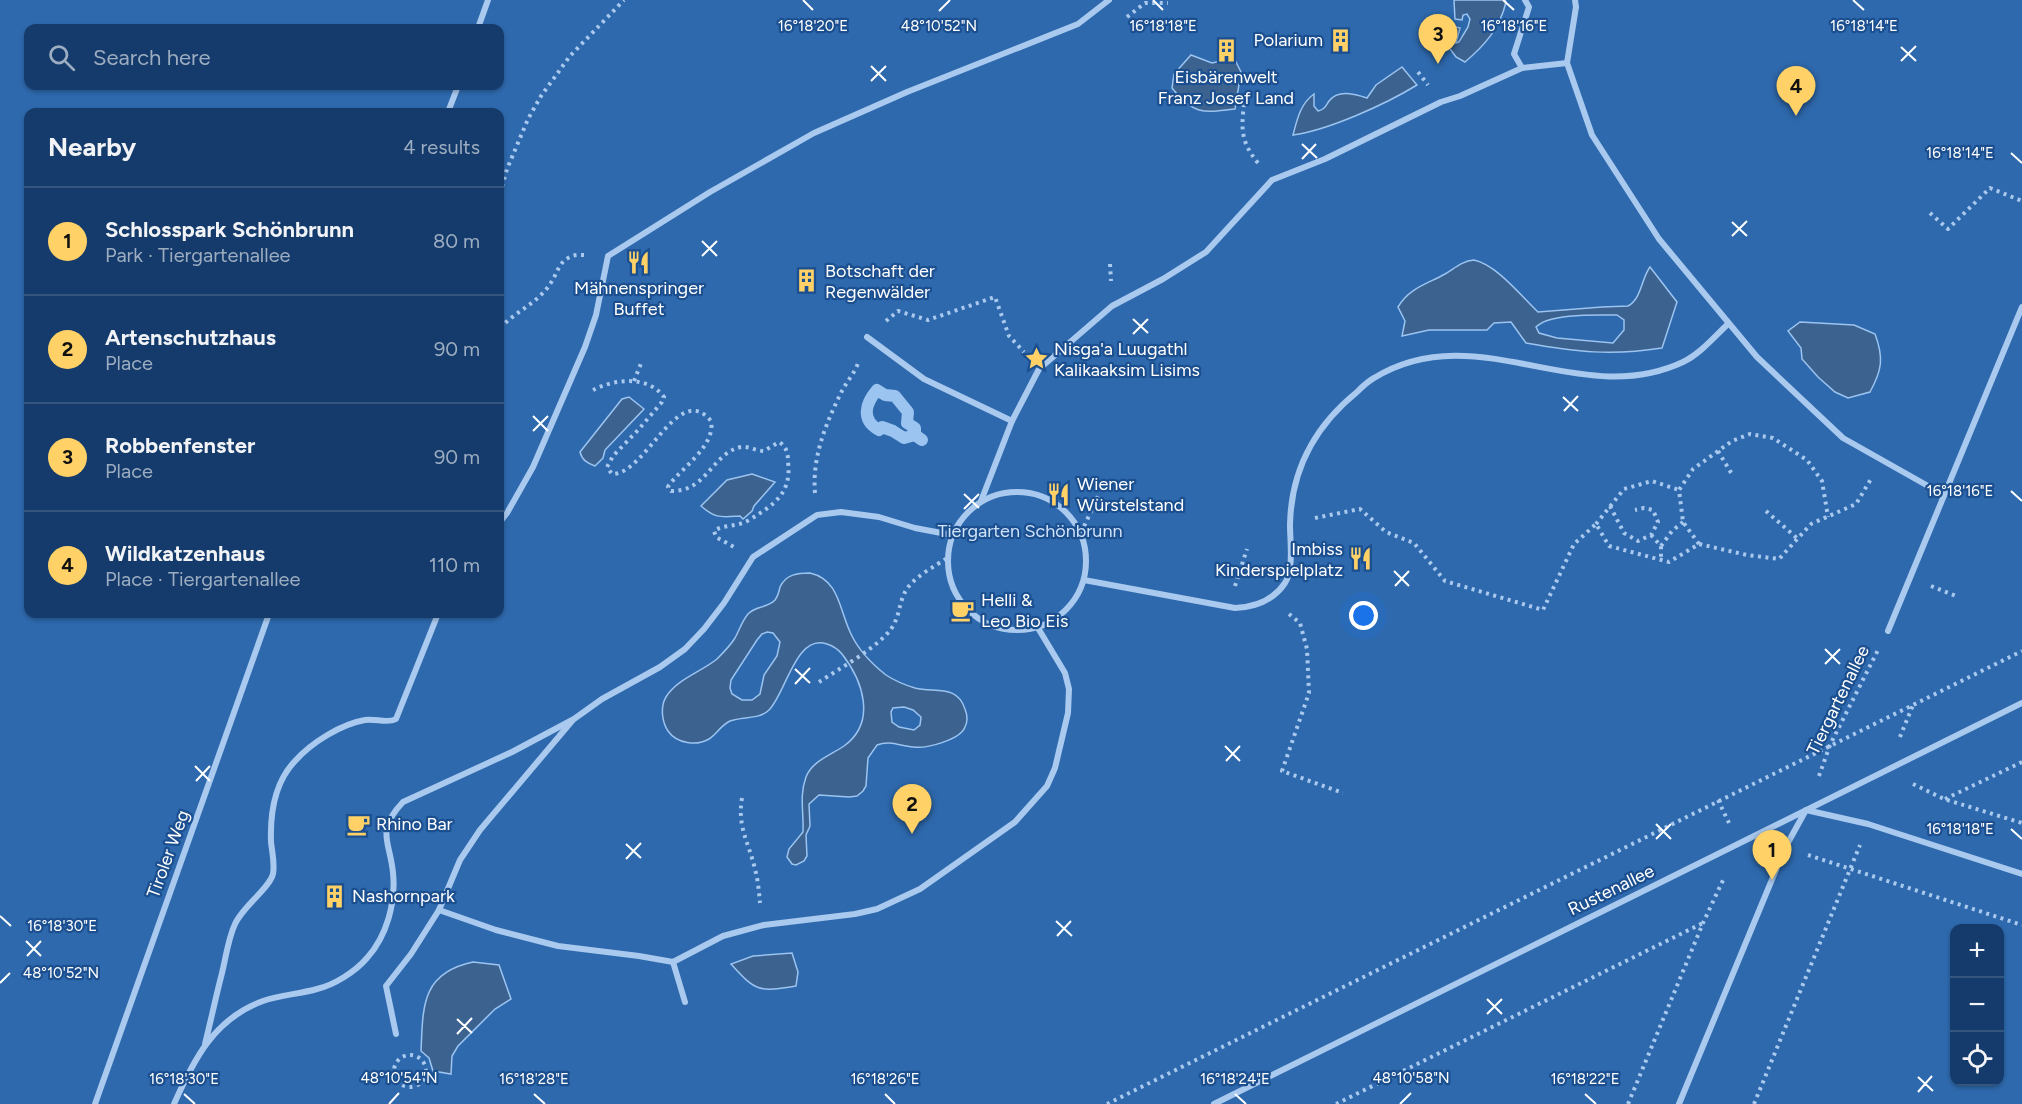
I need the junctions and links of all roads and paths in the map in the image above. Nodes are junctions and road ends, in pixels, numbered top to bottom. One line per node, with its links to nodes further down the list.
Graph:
1 (488, 0): 6 (street)
2 (624, 0): 12 (path)
3 (1109, 0): 16 (street)
4 (1525, 0): 8 (street)
5 (1575, 0): 7 (street)
6 (479, 24)
7 (1567, 63): 8 (street); 19 (street)
8 (1522, 68): 13 (street)
9 (456, 90): 11 (street)
10 (1245, 105): 13 (path)
11 (450, 108)
12 (504, 180)
13 (1272, 180): 22 (street)
14 (2022, 201): 15 (path)
15 (1930, 213)
16 (608, 256): 18 (path); 24 (street)
17 (2022, 307): 31 (street, Tiergartenallee)
18 (504, 324)
19 (1728, 324): 27 (street); 39 (street)
20 (867, 337): 22 (path); 25 (street); 36 (path)
21 (642, 361): 23 (path)
22 (1039, 369): 25 (street)
23 (634, 381): 24 (path); 49 (path)
24 (557, 414): 37 (street)
25 (1012, 421): 32 (street)
26 (1718, 451): 28 (path); 29 (path); 38 (path)
27 (1881, 460): 31 (street); 38 (path)
28 (1733, 476)
29 (1679, 490): 33 (path); 40 (path)
30 (1099, 494): 42 (path)
31 (1944, 495): 58 (street, Tiergartenallee)
32 (981, 501): 42 (street); 43 (street)
33 (1610, 506): 41 (path); 44 (path)
34 (1635, 510): 44 (path)
35 (1766, 511): 45 (path)
36 (817, 515): 43 (street); 49 (street)
37 (504, 517)
38 (1828, 517): 45 (path)
39 (1290, 522): 41 (path); 53 (street)
40 (1683, 522): 46 (path); 47 (path)
41 (1596, 524): 51 (path)
42 (1080, 533): 52 (street)
43 (952, 535): 50 (street)
44 (1651, 535): 47 (path)
45 (1798, 539): 46 (path)
46 (1699, 544): 51 (path)
47 (1661, 546): 51 (path)
48 (1247, 549): 54 (path)
49 (753, 556): 63 (street)
50 (948, 557): 57 (street); 60 (path)
51 (1661, 559)
52 (1084, 580): 54 (street); 57 (street)
53 (1270, 598): 54 (street); 67 (path)
54 (1227, 607)
55 (268, 618): 87 (street, Tiroler Weg)
56 (436, 618): 85 (street)
57 (1038, 628): 80 (street)
58 (1888, 631): 64 (path, Tiergartenallee)
59 (2022, 651): 62 (path)
60 (819, 682)
61 (2022, 703): 66 (street, Rustenallee)
62 (1913, 704): 64 (path); 66 (path)
63 (574, 719): 78 (street); 85 (street)
64 (1830, 745): 70 (path); 71 (path, Tiergartenallee)
65 (2022, 762): 69 (path)
66 (1887, 770): 69 (path); 71 (street, Rustenallee)
67 (1343, 793)
68 (742, 798): 80 (path)
69 (1944, 799): 72 (path)
70 (1718, 800): 74 (path); 89 (path)
71 (1806, 810): 73 (street); 74 (street, Rustenallee); 75 (street)
72 (2022, 823)
73 (1868, 824): 76 (path); 77 (street)
74 (1740, 843): 79 (path); 90 (street, Rustenallee)
75 (1785, 848): 76 (path); 93 (street)
76 (1852, 868): 81 (path); 94 (path)
77 (2022, 874)
78 (439, 910): 82 (street); 84 (street)
79 (1703, 923): 91 (path); 92 (path)
80 (764, 925): 82 (street)
81 (2022, 925)
82 (673, 962): 83 (street)
83 (685, 1002)
84 (396, 1034)
85 (205, 1044): 88 (street)
86 (400, 1084): 86 (path)
87 (95, 1104)
88 (174, 1104)
89 (1107, 1104)
90 (1214, 1104)
91 (1336, 1104)
92 (1628, 1104)
93 (1679, 1104)
94 (1754, 1104)

